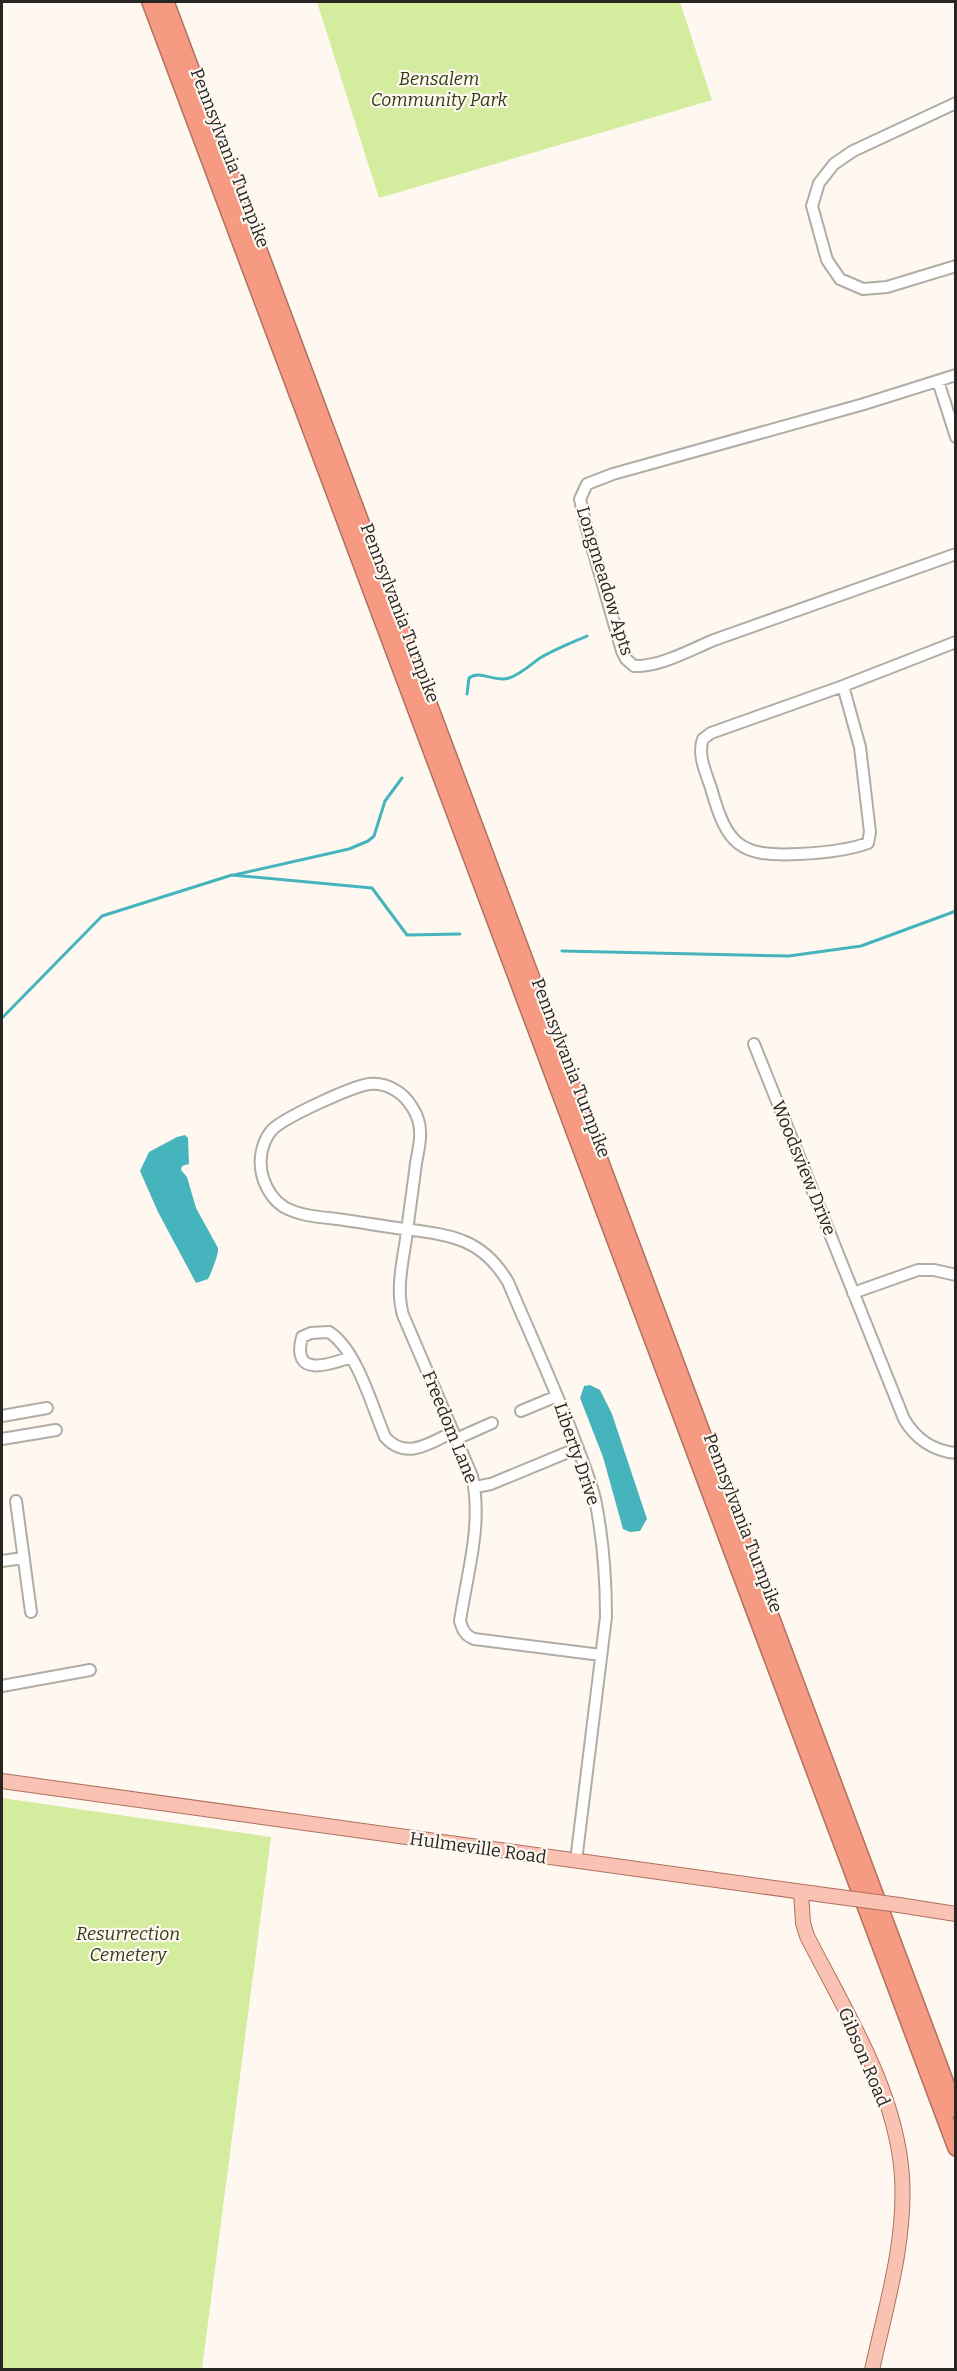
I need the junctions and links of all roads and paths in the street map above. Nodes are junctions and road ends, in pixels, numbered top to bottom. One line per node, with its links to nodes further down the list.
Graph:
1 (150, 2): 39 (highway, Pennsylvania Turnpike)
2 (166, 2): 38 (highway, Pennsylvania Turnpike)
3 (956, 103): 4 (street)
4 (956, 266)
5 (956, 375): 6 (street, Longmeadow Apts)
6 (938, 381): 7 (street); 8 (street, Longmeadow Apts)
7 (956, 437)
8 (956, 554)
9 (956, 642): 10 (street)
10 (843, 686): 10 (street)
11 (754, 1044): 14 (street, Woodsview Drive)
12 (407, 1229): 12 (street, Liberty Drive); 16 (street, Liberty Drive); 22 (street, Freedom Lane)
13 (956, 1275): 14 (street)
14 (853, 1293): 25 (street, Woodsview Drive)
15 (351, 1357): 15 (street); 22 (street)
16 (557, 1396): 18 (street); 24 (street, Liberty Drive)
17 (47, 1408): 19 (street)
18 (521, 1411)
19 (2, 1416)
20 (492, 1423): 22 (street)
21 (56, 1430): 23 (street)
22 (455, 1436): 26 (street, Freedom Lane)
23 (2, 1439)
24 (578, 1448): 26 (street); 31 (street, Liberty Drive)
25 (956, 1453)
26 (475, 1487): 31 (street, Freedom Lane)
27 (16, 1502): 28 (street)
28 (23, 1558): 29 (street); 30 (street)
29 (2, 1561)
30 (32, 1612)
31 (601, 1654): 35 (street, Liberty Drive)
32 (90, 1670): 33 (street)
33 (2, 1686)
34 (2, 1781): 35 (main road, Hulmeville Road)
35 (576, 1861): 36 (main road, Hulmeville Road)
36 (801, 1892): 37 (main road, Hulmeville Road, bridge); 40 (main road, Gibson Road)
37 (956, 1914)
38 (956, 2110)
39 (956, 2148)
40 (872, 2370)

